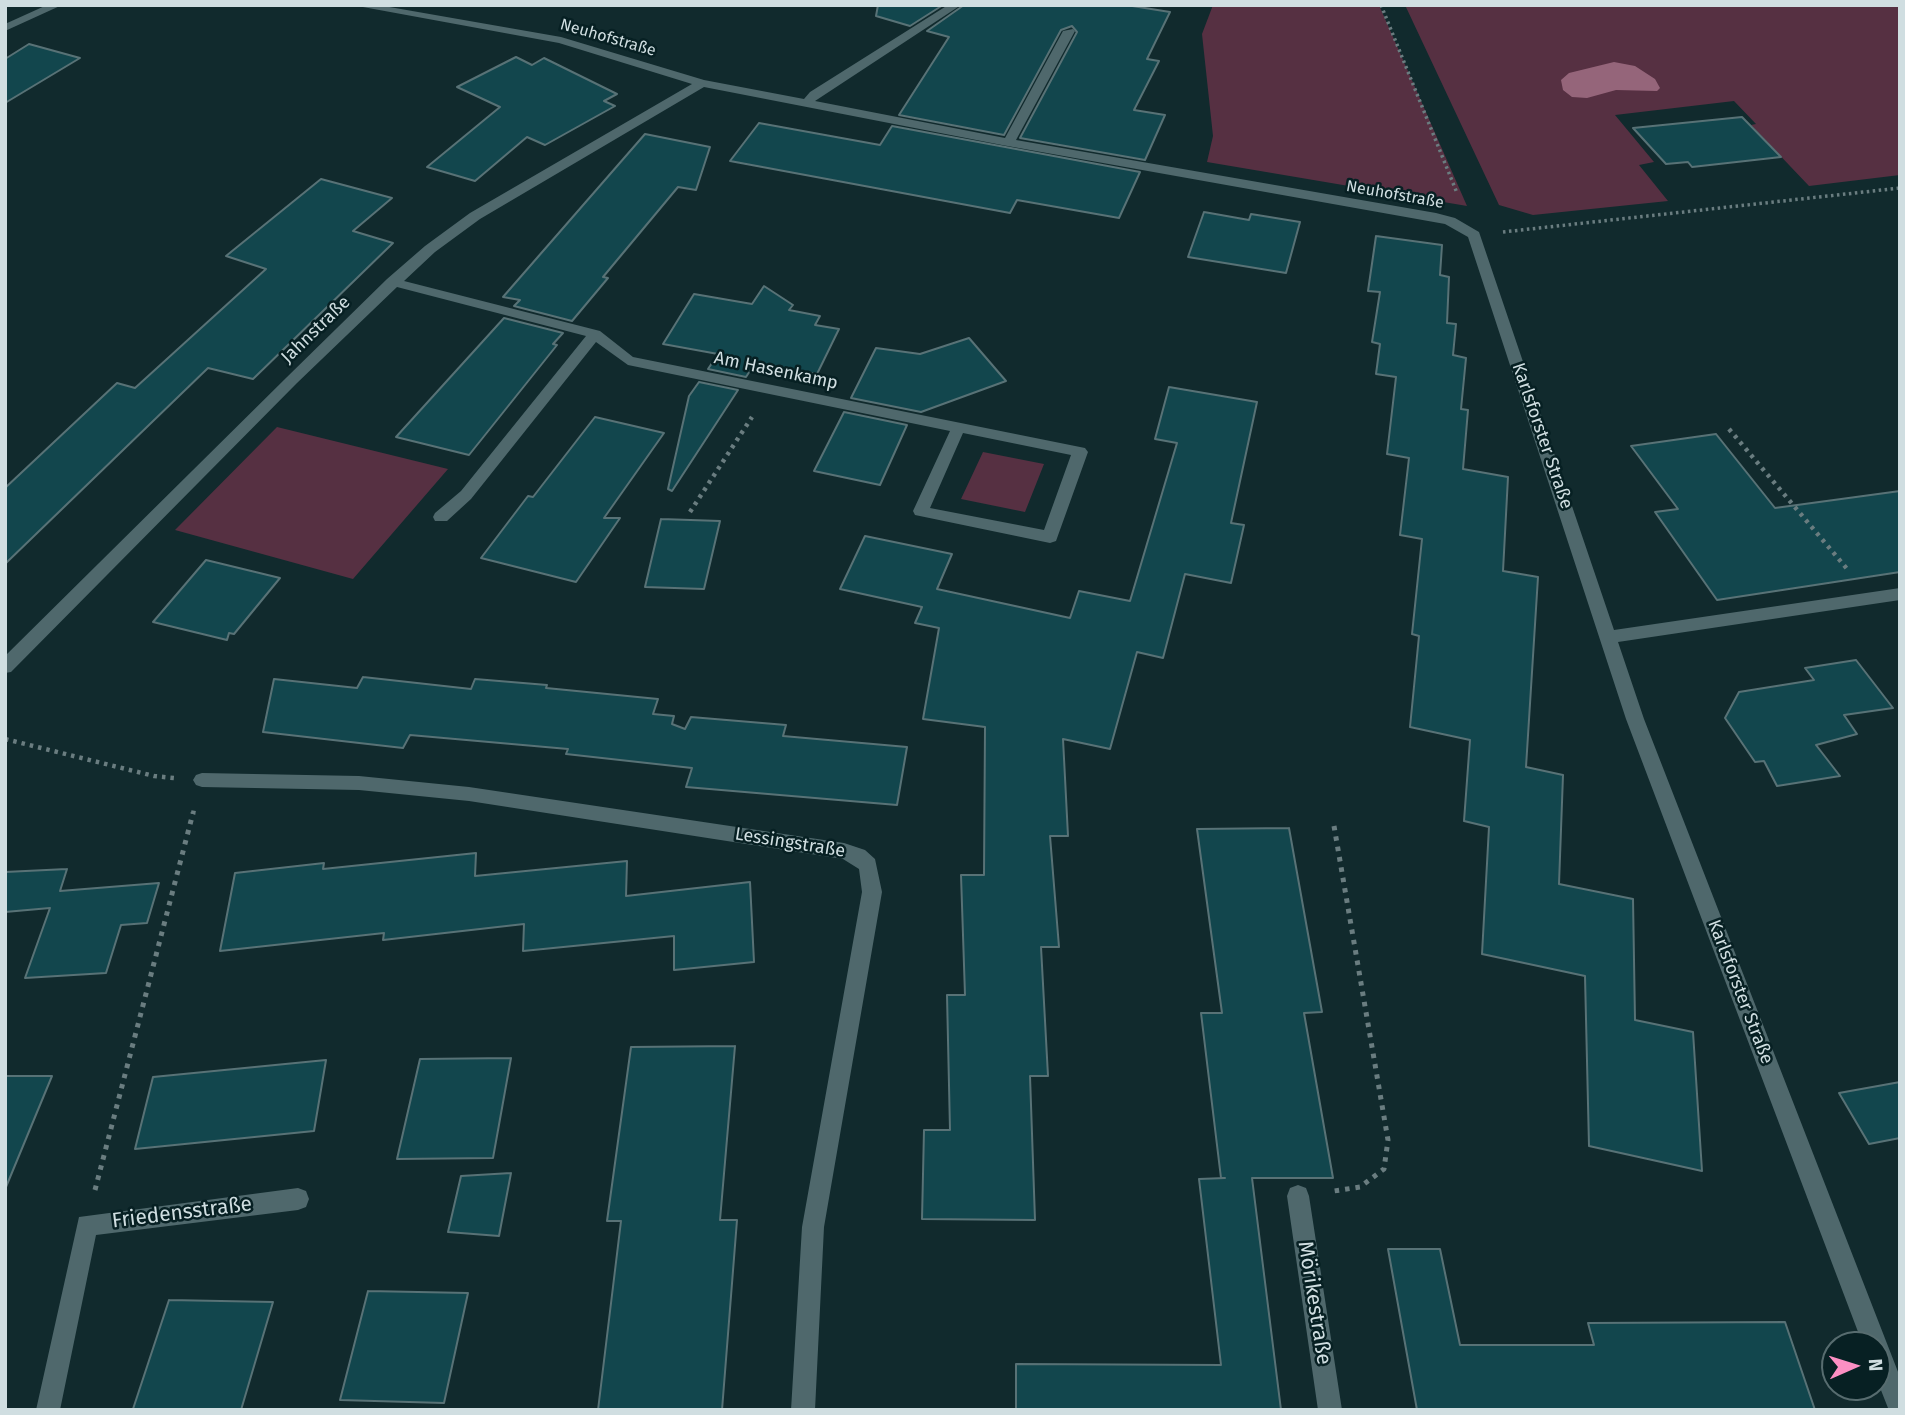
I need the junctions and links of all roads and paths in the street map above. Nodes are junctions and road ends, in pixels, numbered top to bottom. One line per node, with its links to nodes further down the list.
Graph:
1 (57, 5): 5 (street)
2 (357, 5): 7 (street, Neuhofstraße)
3 (956, 5): 8 (street)
4 (1381, 5): 11 (path)
5 (5, 28)
6 (1069, 31): 9 (street)
7 (702, 83): 8 (street, Neuhofstraße); 12 (street, Jahnstraße)
8 (807, 103): 9 (street, Neuhofstraße)
9 (1009, 142): 11 (street, Neuhofstraße)
10 (1900, 188): 11 (path)
11 (1474, 235): 21 (street, Karlsforster Straße)
12 (392, 282): 13 (street, Am Hasenkamp); 22 (street, Jahnstraße)
13 (595, 334): 14 (street, Am Hasenkamp); 18 (street)
14 (769, 390): 15 (street, Am Hasenkamp); 17 (path)
15 (957, 429): 15 (street, Am Hasenkamp)
16 (1730, 429): 20 (path)
17 (690, 512)
18 (441, 517)
19 (1900, 594): 20 (street)
20 (1871, 598): 21 (street)
21 (1609, 638): 29 (street, Karlsforster Straße)
22 (5, 667)
23 (5, 739): 24 (path)
24 (202, 780): 28 (path); 33 (street, Lessingstraße)
25 (1334, 827): 26 (path)
26 (1298, 1196): 34 (street, Mörikestraße)
27 (298, 1199): 28 (street, Friedensstraße)
28 (87, 1225): 32 (street, Friedensstraße)
29 (1870, 1331)
30 (1891, 1385): 31 (street, Karlsforster Straße)
31 (1900, 1408)
32 (48, 1410)
33 (803, 1410)
34 (1330, 1410)

